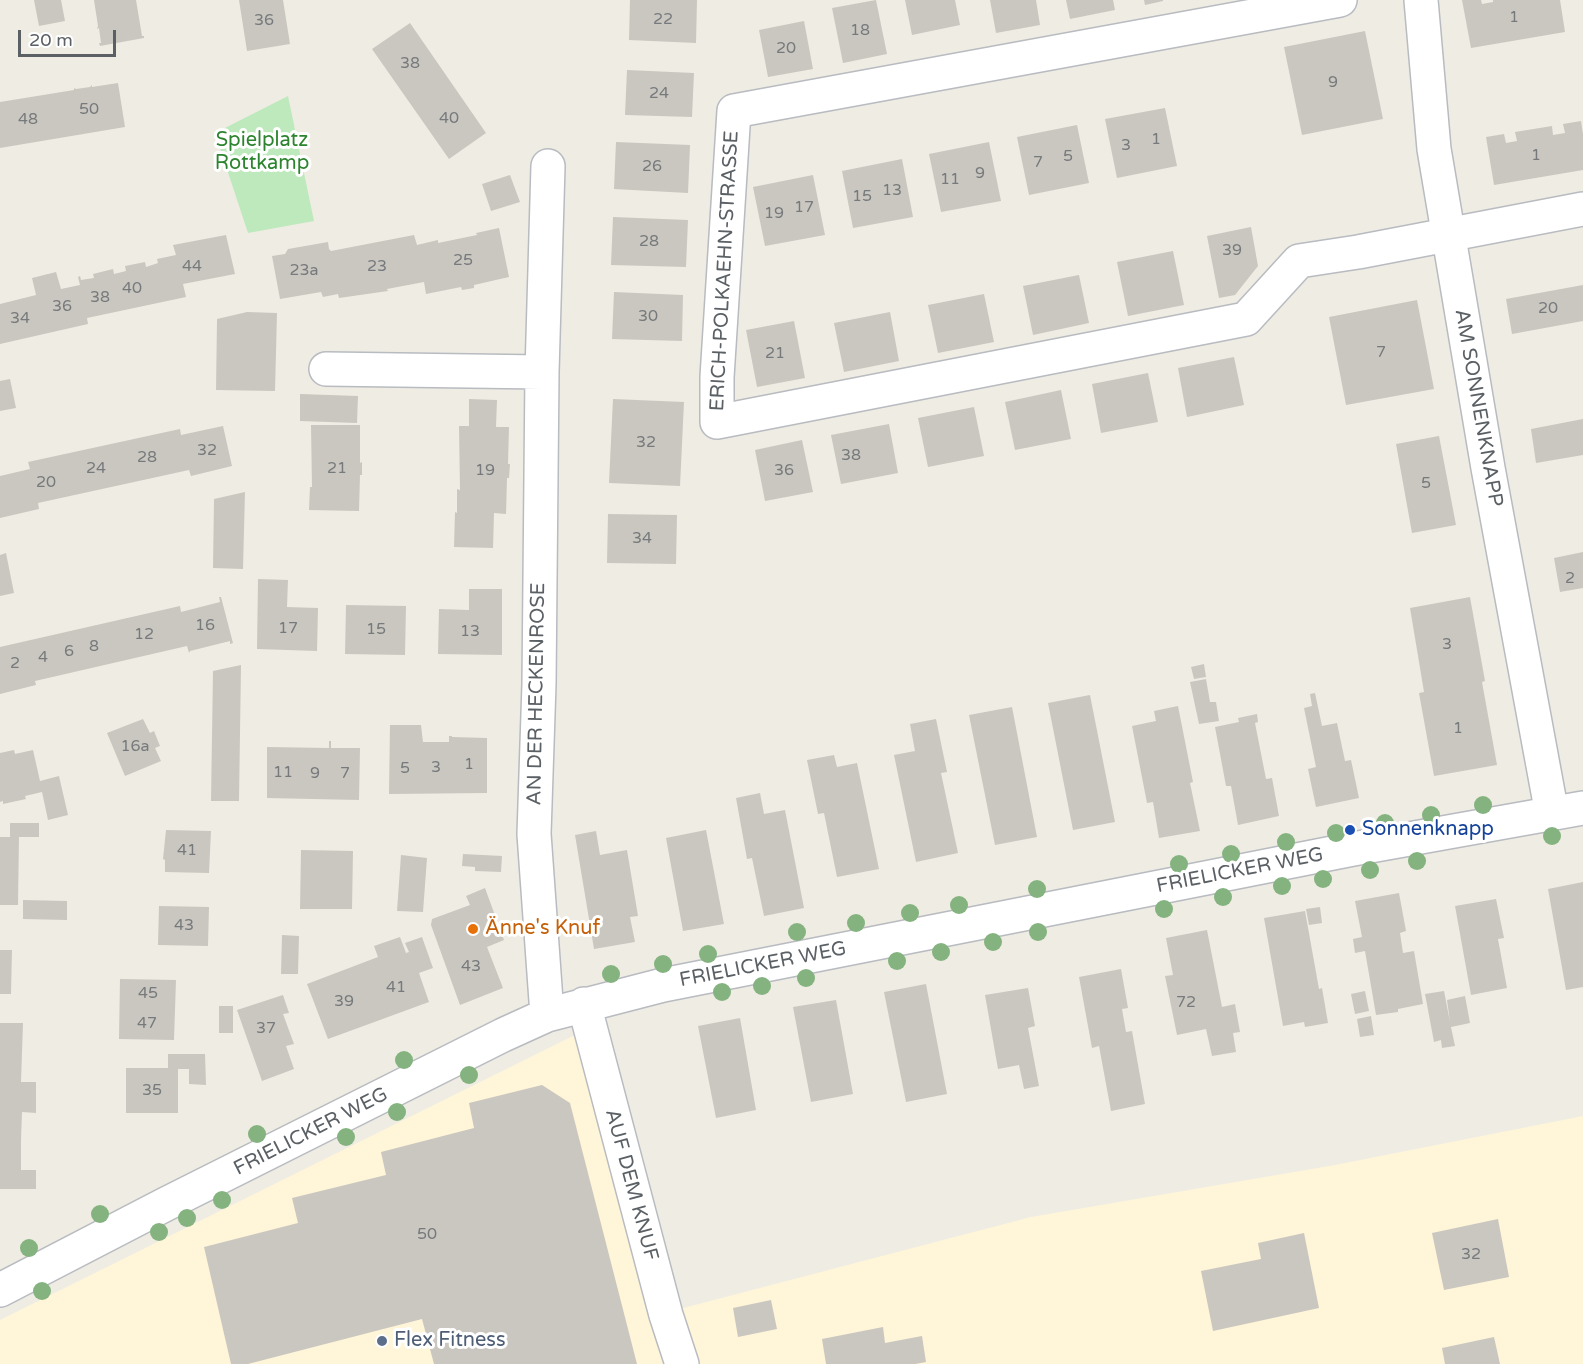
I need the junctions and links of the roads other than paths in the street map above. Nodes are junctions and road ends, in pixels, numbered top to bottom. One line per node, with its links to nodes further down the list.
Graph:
1 (1340, 0): 5 (street, ERICH-POLKAEHN-STRASSE)
2 (1421, 0): 5 (street, AM SONNENKNAPP)
3 (548, 166): 7 (street, AN DER HECKENROSE)
4 (1583, 209): 5 (street)
5 (1449, 234): 8 (street, AM SONNENKNAPP)
6 (326, 369): 7 (street)
7 (542, 372): 10 (street, AN DER HECKENROSE)
8 (1568, 811): 9 (street, FRIELICKER WEG)
9 (584, 1004): 10 (street, FRIELICKER WEG); 12 (street, AUF DEM KNUF)
10 (547, 1015): 11 (street, FRIELICKER WEG)
11 (0, 1290)
12 (682, 1364)

